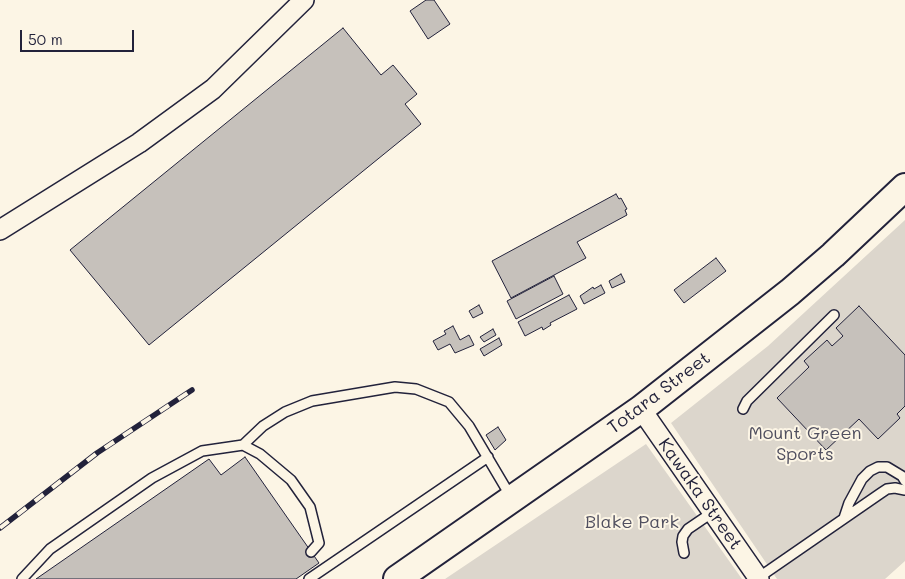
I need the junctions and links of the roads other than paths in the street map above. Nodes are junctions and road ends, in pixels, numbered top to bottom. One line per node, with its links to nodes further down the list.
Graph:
1 (304, 0): 3 (street)
2 (905, 187): 5 (main road, Totara Street)
3 (0, 230)
4 (834, 314): 6 (lane)
5 (641, 409): 11 (main road, Totara Street); 12 (street, Kawaka Street)
6 (742, 409)
7 (243, 445): 8 (lane); 14 (lane); 17 (lane)
8 (488, 457): 11 (lane); 18 (lane)
9 (905, 481): 13 (lane)
10 (905, 490): 13 (lane)
11 (512, 499): 19 (main road, Totara Street)
12 (713, 512): 15 (lane); 16 (street, Kawaka Street)
13 (844, 518): 16 (lane)
14 (311, 552)
15 (684, 553)
16 (758, 578)
17 (22, 579)
18 (309, 579)
19 (397, 579)

